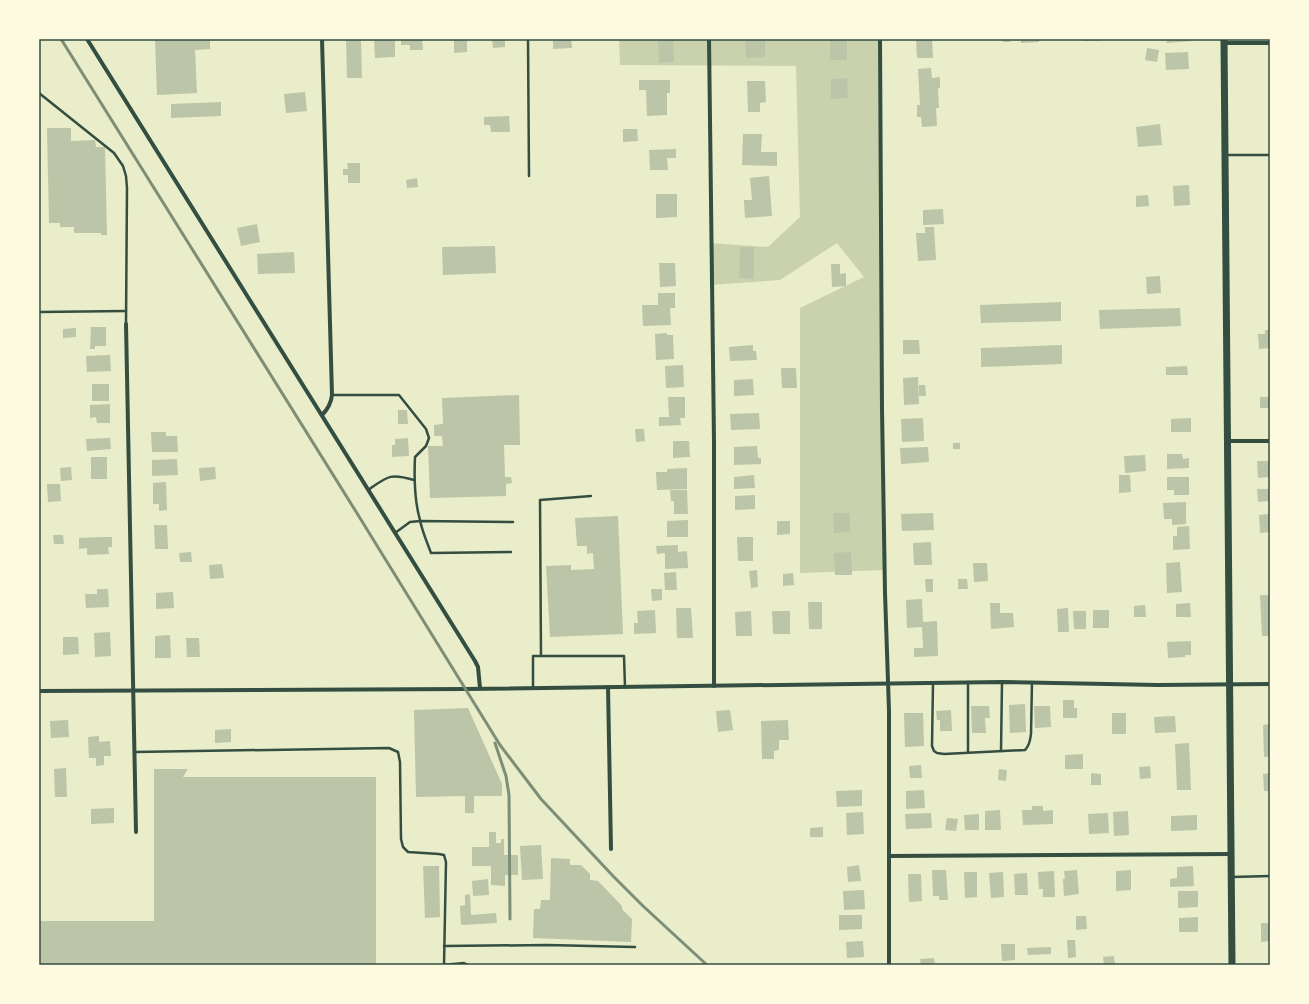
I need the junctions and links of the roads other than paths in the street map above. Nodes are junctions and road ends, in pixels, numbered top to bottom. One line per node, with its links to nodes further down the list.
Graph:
1 (86, 39): 16 (street)
2 (322, 39): 15 (street)
3 (528, 39): 11 (lane)
4 (709, 39): 34 (street)
5 (880, 39): 30 (street)
6 (1224, 41): 7 (street); 9 (main road)
7 (1270, 43)
8 (39, 94): 12 (lane)
9 (1225, 155): 10 (lane); 18 (main road)
10 (1270, 155)
11 (529, 176)
12 (126, 311): 13 (lane); 14 (lane)
13 (39, 312)
14 (126, 324): 40 (street)
15 (332, 395): 16 (street); 19 (lane)
16 (322, 415): 20 (street)
17 (1270, 441): 18 (street)
18 (1228, 442): 32 (main road)
19 (414, 480): 20 (lane); 22 (lane)
20 (368, 490): 24 (street)
21 (591, 496): 26 (lane)
22 (420, 521): 23 (lane); 24 (lane); 25 (lane)
23 (513, 522)
24 (395, 533): 37 (street)
25 (511, 552)
26 (541, 656): 36 (lane); 38 (lane)
27 (968, 682): 28 (street); 31 (street); 43 (lane)
28 (1002, 682): 29 (street); 41 (lane)
29 (1032, 682): 32 (street); 41 (lane)
30 (888, 683): 31 (street); 34 (street); 47 (street)
31 (933, 683): 43 (lane)
32 (1230, 684): 33 (street); 46 (main road)
33 (1270, 684)
34 (714, 686): 36 (street)
35 (608, 687): 36 (street); 38 (street); 45 (street)
36 (625, 687)
37 (480, 688): 38 (street); 40 (street)
38 (533, 688)
39 (39, 691): 40 (street)
40 (134, 691): 42 (street)
41 (1001, 751): 43 (lane)
42 (135, 752): 44 (street); 50 (lane)
43 (968, 752)
44 (136, 832)
45 (610, 849)
46 (1231, 854): 47 (street); 49 (main road)
47 (889, 856): 54 (street)
48 (1270, 876): 49 (lane)
49 (1231, 877): 55 (main road)
50 (444, 946): 51 (lane); 52 (lane)
51 (635, 947)
52 (443, 965): 53 (lane)
53 (468, 965)
54 (889, 965)
55 (1232, 965)

